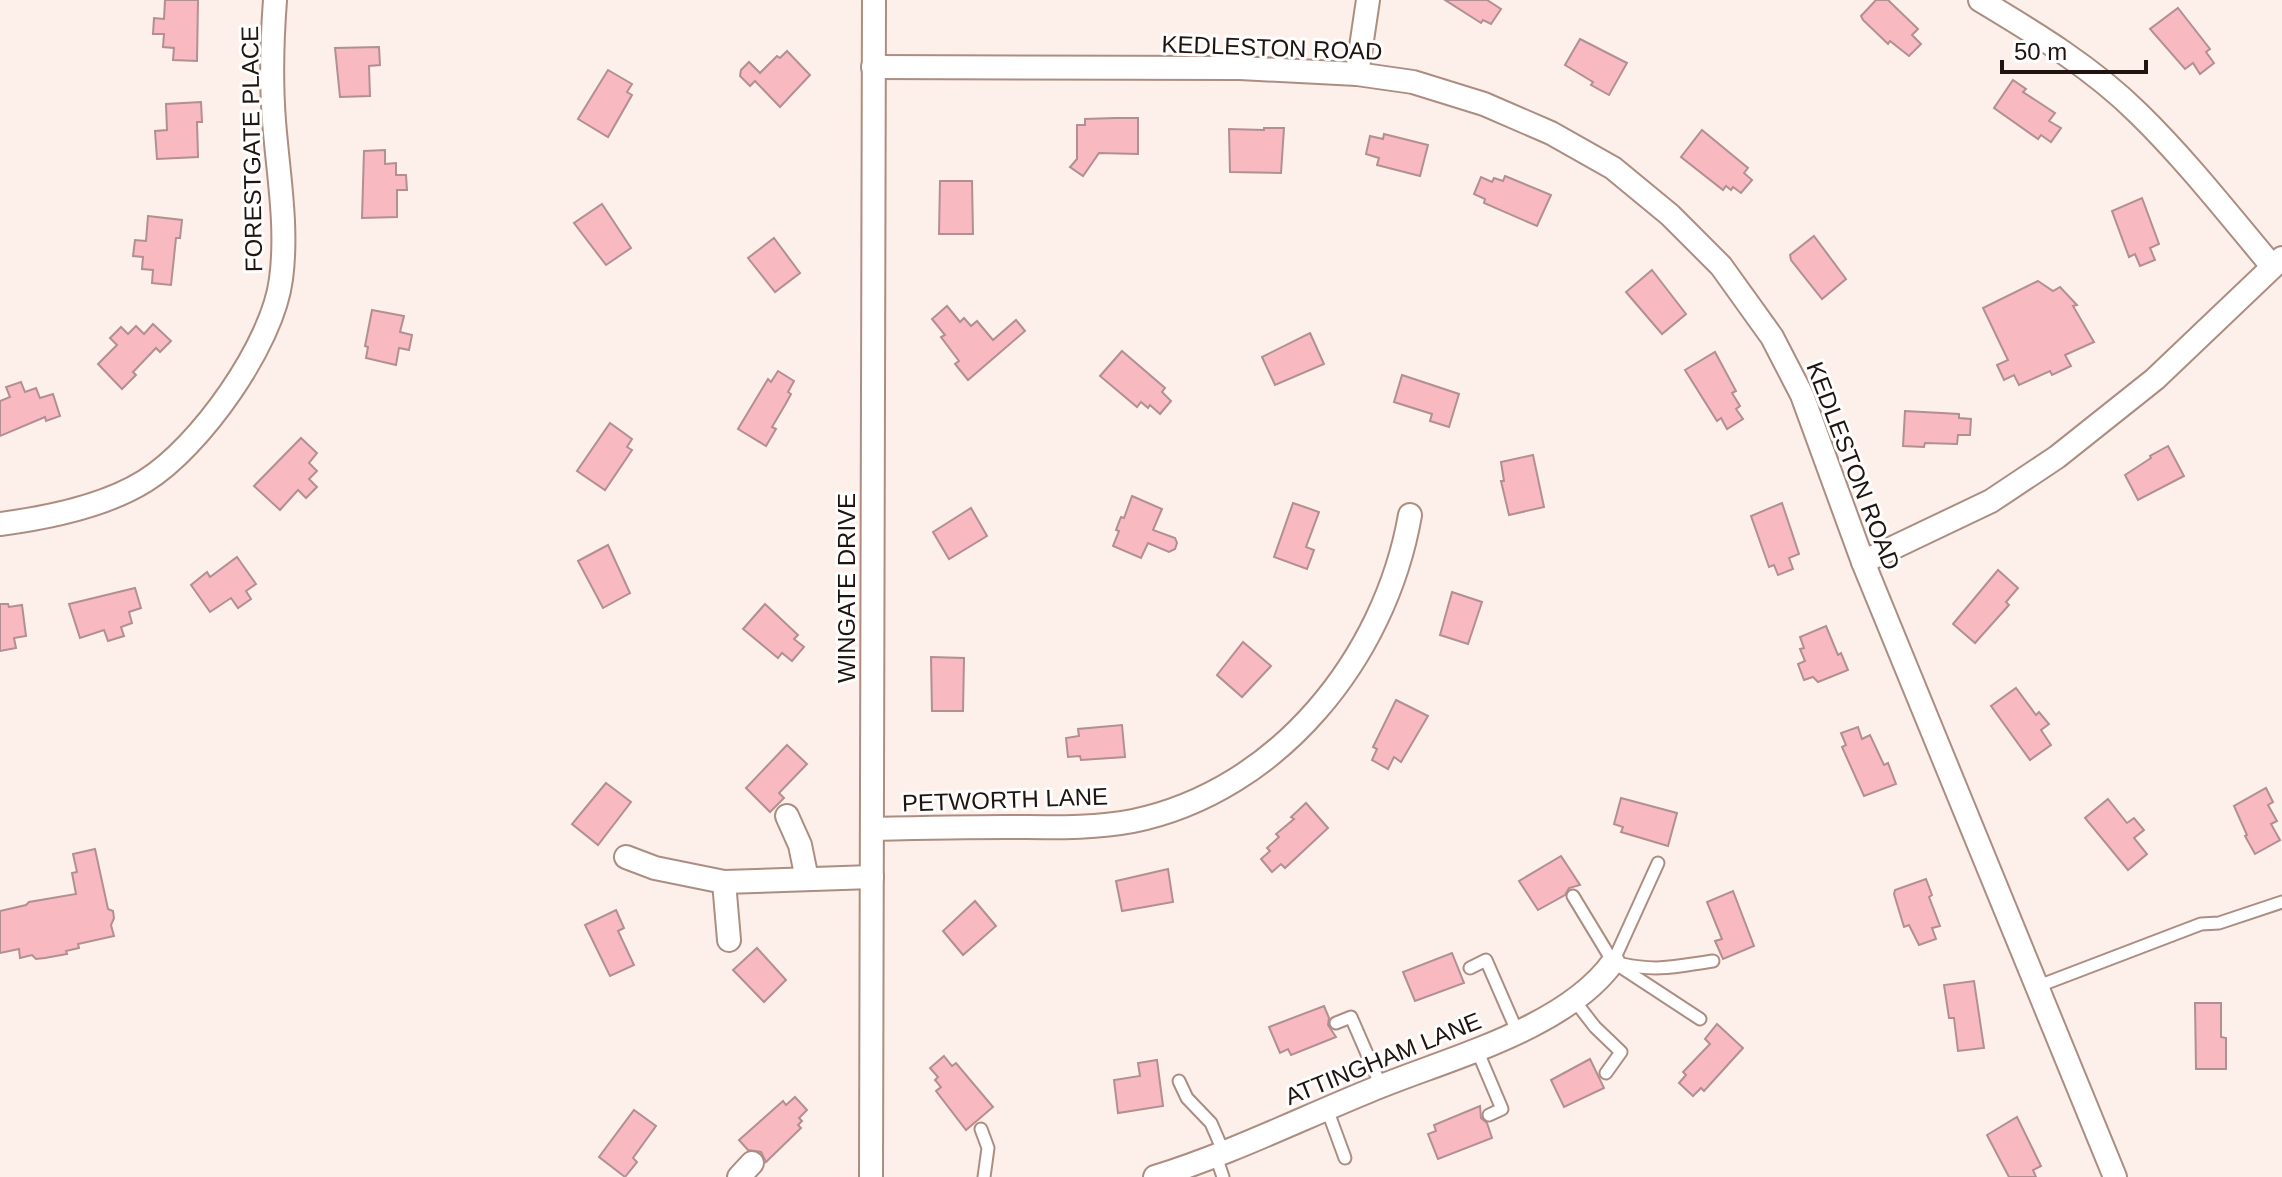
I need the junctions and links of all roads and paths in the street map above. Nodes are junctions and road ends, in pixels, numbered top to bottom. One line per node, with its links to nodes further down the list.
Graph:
1 (275, 0): 9 (street, FORESTGATE PLACE)
2 (874, 0): 5 (street, WINGATE DRIVE)
3 (1368, 0): 6 (street)
4 (1980, 0): 7 (street)
5 (873, 67): 6 (street, KEDLESTON ROAD); 12 (street, WINGATE DRIVE)
6 (1357, 74): 10 (street, KEDLESTON ROAD)
7 (2277, 262): 10 (street)
8 (1410, 515): 12 (street, PETWORTH LANE)
9 (0, 524)
10 (1863, 562): 24 (street, KEDLESTON ROAD)
11 (787, 816): 16 (street)
12 (872, 829): 15 (street, WINGATE DRIVE)
13 (626, 857): 17 (street)
14 (1658, 863): 22 (lane)
15 (872, 877): 16 (street); 38 (street, WINGATE DRIVE)
16 (807, 879): 17 (street)
17 (724, 882): 20 (street)
18 (1573, 896): 22 (lane)
19 (2282, 902): 24 (lane)
20 (729, 940)
21 (1713, 961): 22 (lane)
22 (1613, 962): 25 (street, ATTINGHAM LANE); 26 (lane)
23 (1470, 968): 28 (lane)
24 (2036, 987): 41 (street, KEDLESTON ROAD)
25 (1574, 1000): 28 (street, ATTINGHAM LANE); 30 (lane)
26 (1700, 1019)
27 (1336, 1023): 32 (lane)
28 (1517, 1031): 29 (street, ATTINGHAM LANE)
29 (1477, 1050): 32 (street, ATTINGHAM LANE); 34 (lane)
30 (1606, 1073)
31 (1179, 1081): 37 (lane)
32 (1381, 1086): 33 (street, ATTINGHAM LANE)
33 (1327, 1109): 36 (lane); 37 (street, ATTINGHAM LANE)
34 (1489, 1115)
35 (981, 1129): 39 (lane)
36 (1345, 1158)
37 (1221, 1162): 40 (street, ATTINGHAM LANE)
38 (871, 1177)
39 (984, 1177)
40 (1155, 1177)
41 (2115, 1177)

